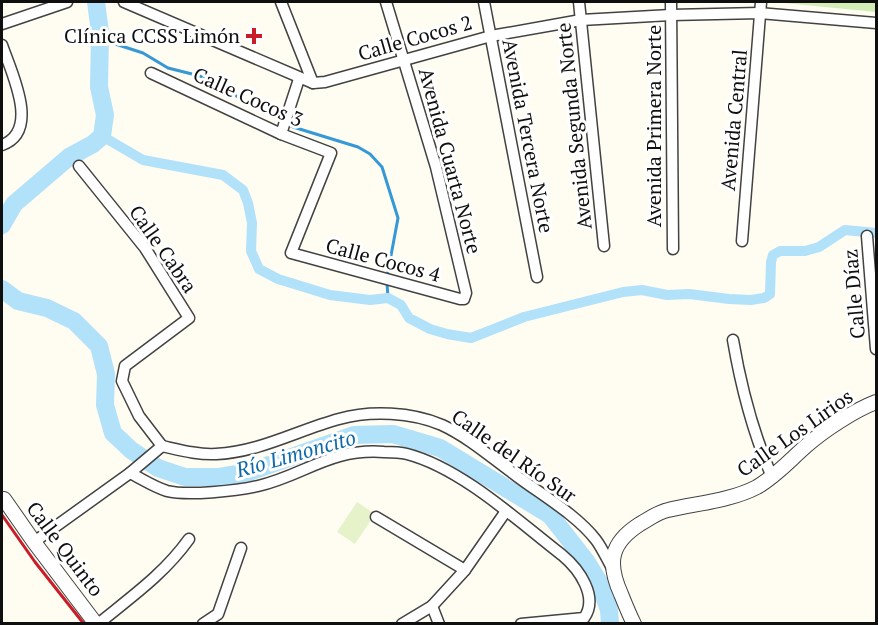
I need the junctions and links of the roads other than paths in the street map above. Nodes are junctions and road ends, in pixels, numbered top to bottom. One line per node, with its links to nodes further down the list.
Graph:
1 (67, 2): 13 (street)
2 (128, 2): 18 (street, Calle Cocos 2)
3 (281, 2): 19 (street)
4 (386, 2): 16 (street, Avenida Cuarta Norte)
5 (484, 2): 14 (street, Avenida Tercera Norte)
6 (579, 2): 11 (street, Avenida Segunda Norte)
7 (671, 2): 10 (street, Avenida Primera Norte)
8 (762, 2): 9 (street, Avenida Central)
9 (760, 13): 10 (street, Calle Cocos 2); 12 (street, Calle Cocos 2); 24 (street, Avenida Central)
10 (671, 15): 11 (street, Calle Cocos 2); 26 (street, Avenida Primera Norte)
11 (581, 20): 14 (street, Calle Cocos 2); 25 (street, Avenida Segunda Norte)
12 (876, 23)
13 (2, 24)
14 (491, 36): 16 (street, Calle Cocos 2); 28 (street, Avenida Tercera Norte)
15 (2, 45): 21 (street)
16 (403, 59): 19 (street, Calle Cocos 2); 29 (street, Avenida Cuarta Norte)
17 (151, 73): 20 (street, Calle Cocos 3)
18 (299, 79): 19 (street, Calle Cocos 2); 20 (street)
19 (313, 83)
20 (281, 134): 27 (street, Calle Cocos 3)
21 (2, 145)
22 (79, 165): 33 (street, Calle Cabra)
23 (867, 236): 31 (street, Calle Díaz)
24 (742, 241)
25 (604, 246)
26 (673, 249)
27 (291, 253): 29 (street, Calle Cocos 4)
28 (537, 277)
29 (466, 297)
30 (733, 340): 35 (street)
31 (876, 349)
32 (876, 402): 35 (street, Calle Los Lirios)
33 (162, 446): 34 (street); 42 (street, Calle del Río Sur)
34 (130, 473): 37 (street); 40 (street)
35 (772, 477): 42 (street, Calle Los Lirios)
36 (2, 500): 40 (street, Calle Quinto)
37 (506, 511): 43 (street); 50 (street)
38 (376, 518): 43 (street)
39 (189, 538): 46 (street)
40 (34, 542): 46 (street, Calle Quinto)
41 (241, 548): 47 (street)
42 (612, 568): 45 (street)
43 (465, 570): 44 (street)
44 (432, 606): 48 (street); 49 (street)
45 (631, 621)
46 (97, 624)
47 (203, 624)
48 (402, 624)
49 (439, 624)
50 (521, 624)

